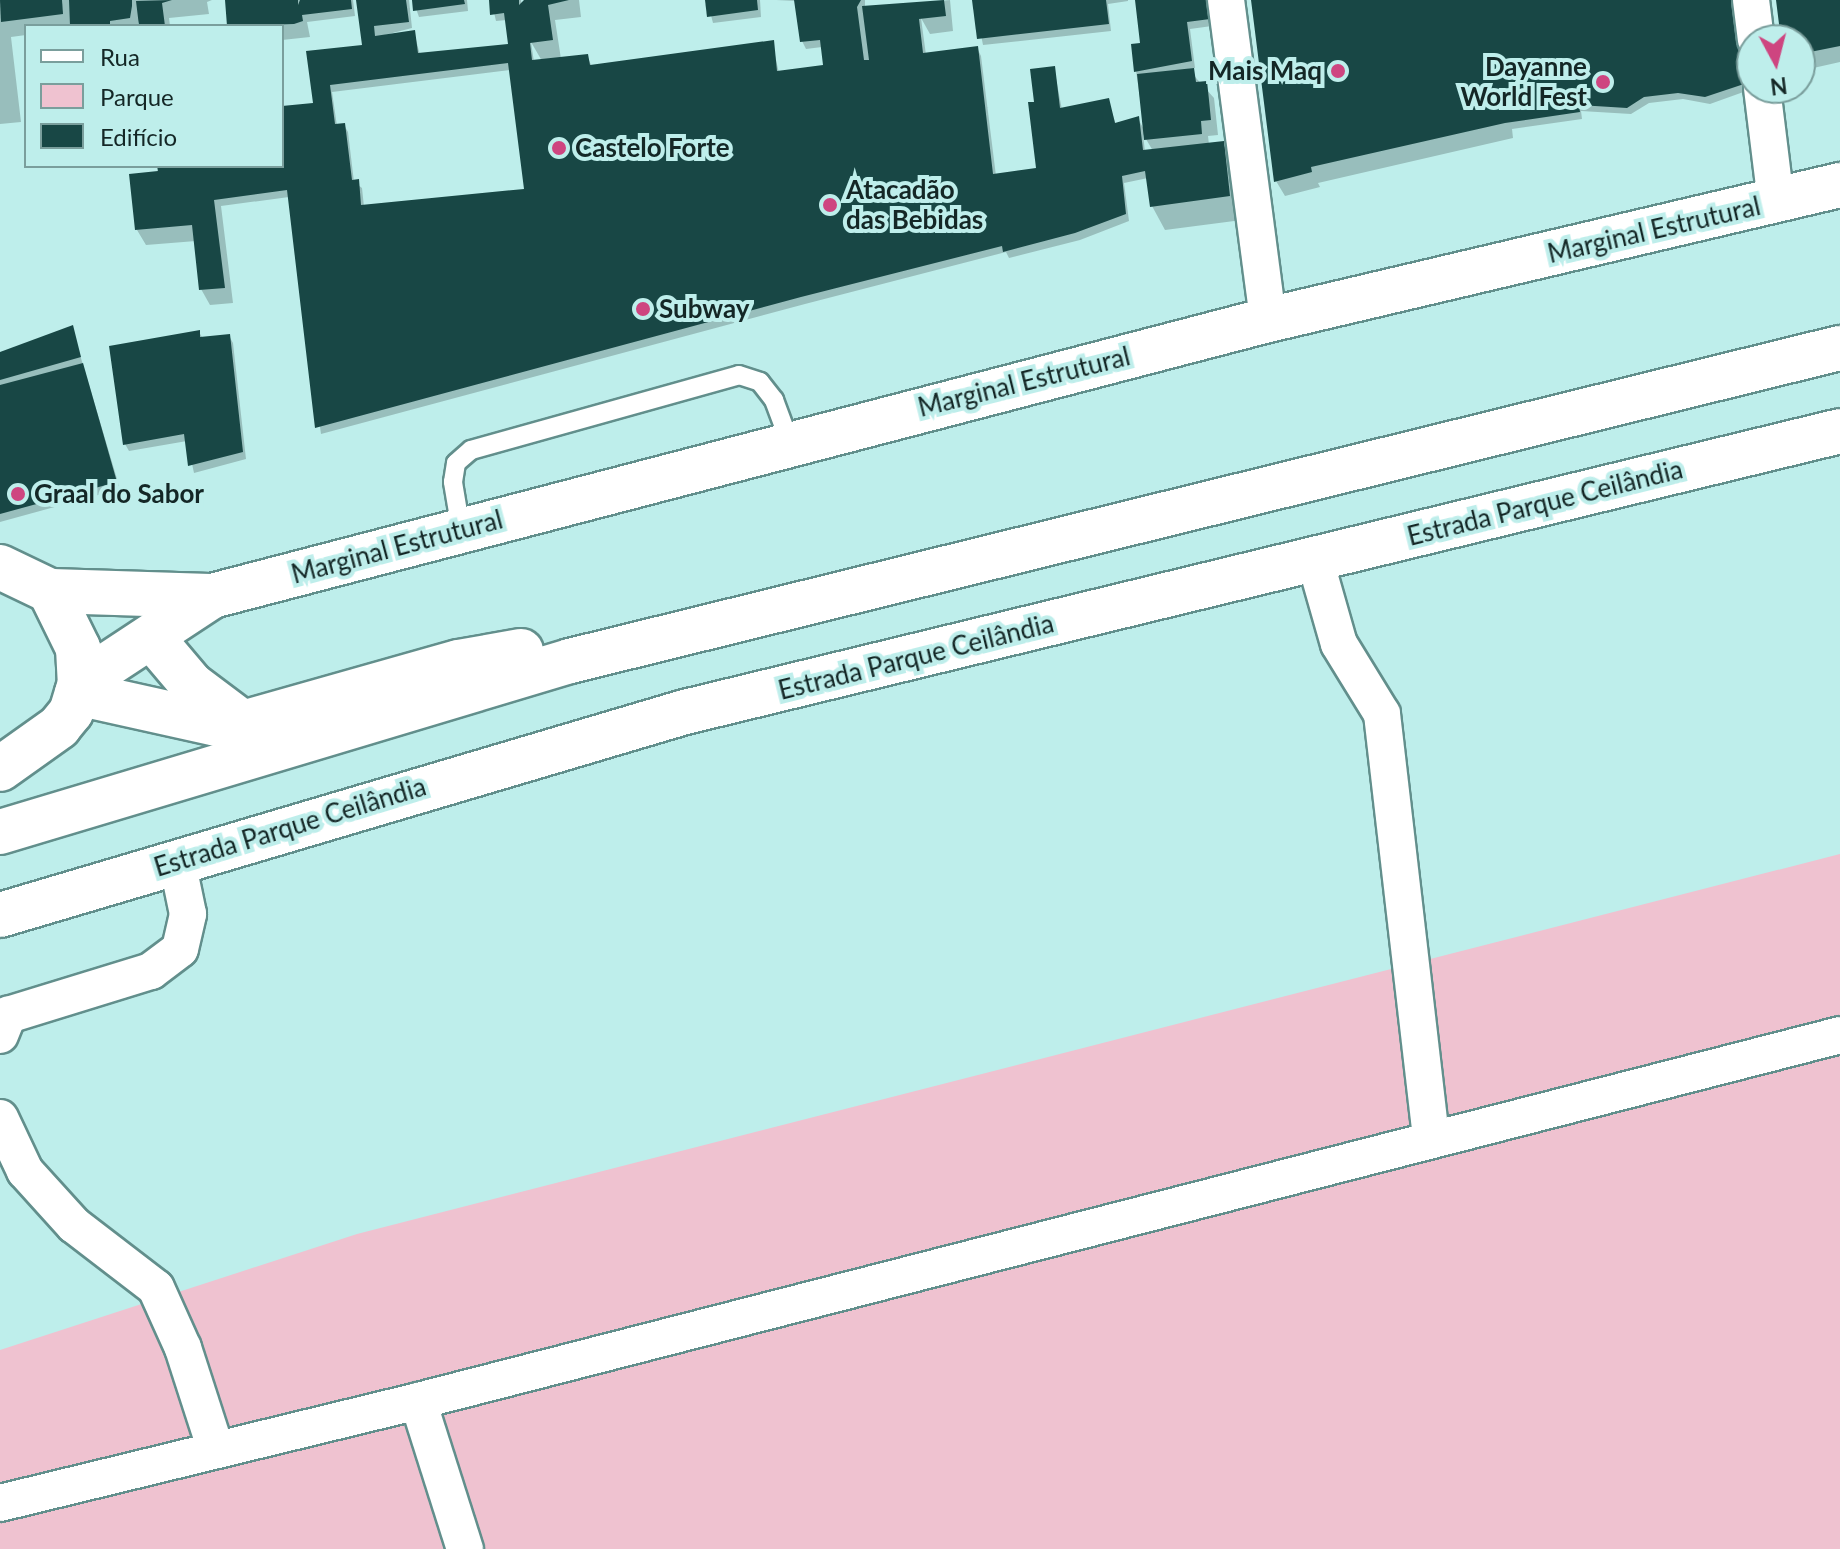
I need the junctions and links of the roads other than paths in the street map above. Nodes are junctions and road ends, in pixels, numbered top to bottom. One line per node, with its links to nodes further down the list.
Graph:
1 (1226, 0): 7 (street)
2 (1751, 0): 3 (street)
3 (1754, 24)
4 (1764, 104): 6 (street)
5 (1840, 185): 6 (main road, Marginal Estrutural)
6 (1776, 202): 7 (main road, Marginal Estrutural)
7 (1268, 320): 10 (main road, Marginal Estrutural)
8 (1840, 348): 17 (main road)
9 (1840, 431): 12 (main road, Estrada Parque Ceilândia)
10 (790, 443): 11 (main road, Marginal Estrutural); 11 (lane)
11 (461, 530): 15 (main road, Marginal Estrutural)
12 (1315, 560): 22 (main road, Estrada Parque Ceilândia); 27 (street)
13 (0, 567): 14 (main road)
14 (50, 591): 15 (main road, Marginal Estrutural); 18 (main road)
15 (212, 596): 16 (main road, Marginal Estrutural)
16 (153, 639): 18 (main road, Marginal Estrutural); 19 (main road)
17 (570, 661): 19 (main road); 21 (main road)
18 (79, 688): 19 (main road); 20 (main road)
19 (243, 723)
20 (0, 769)
21 (0, 832)
22 (177, 861): 23 (main road, Estrada Parque Ceilândia); 24 (street)
23 (0, 915)
24 (0, 1035)
25 (1840, 1035): 27 (street)
26 (0, 1118): 28 (street)
27 (1431, 1139): 29 (street)
28 (12, 1175): 30 (street)
29 (418, 1401): 30 (street); 32 (street)
30 (216, 1450): 31 (street)
31 (0, 1503)
32 (465, 1549)

